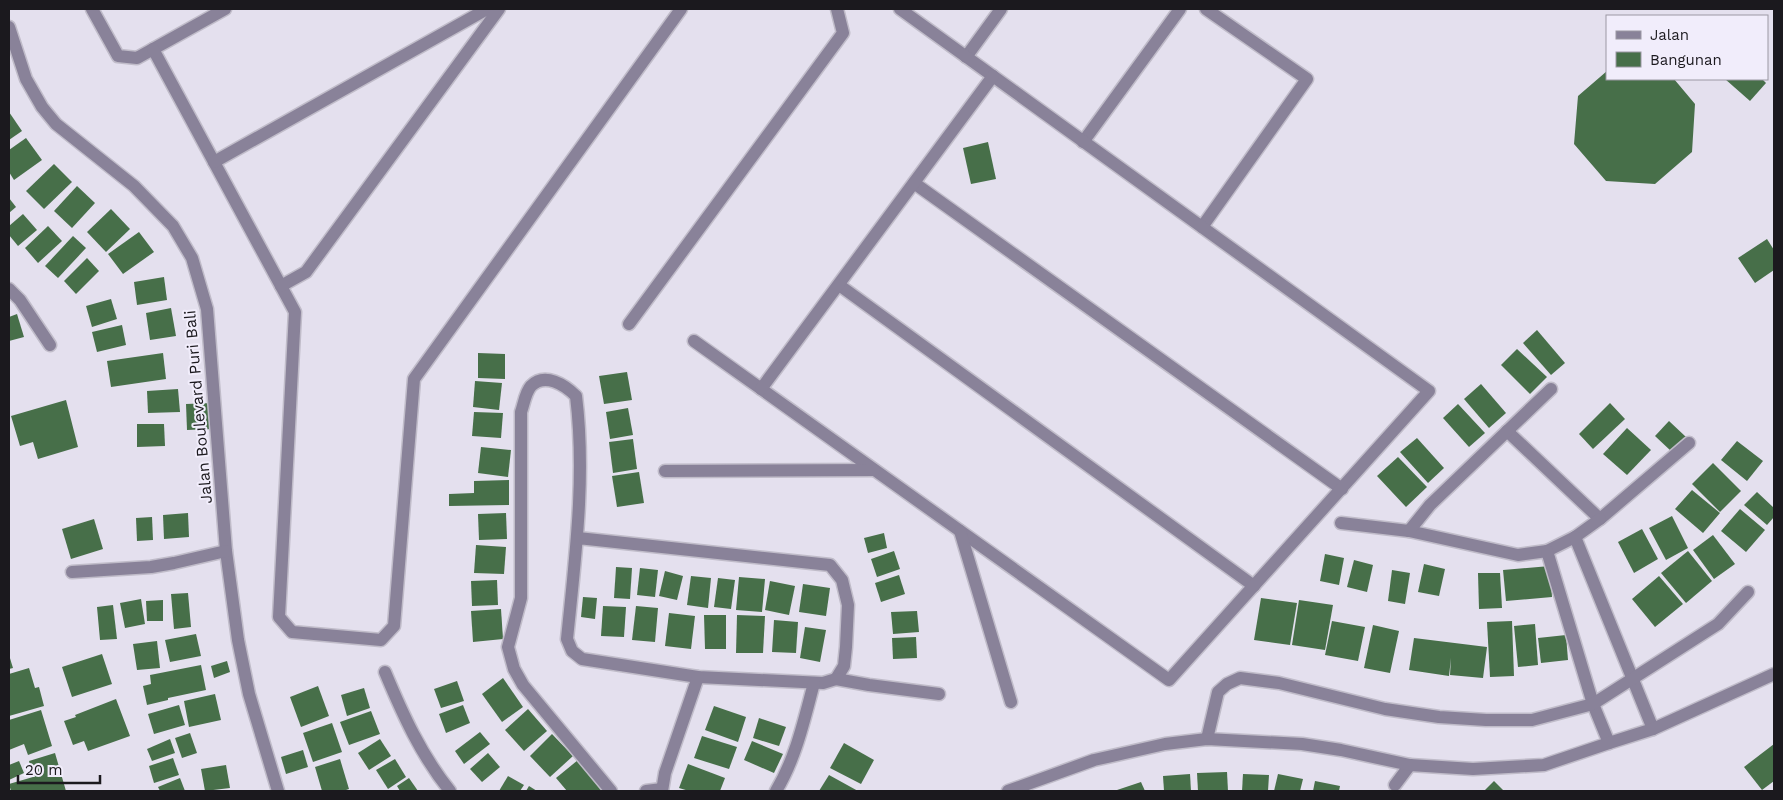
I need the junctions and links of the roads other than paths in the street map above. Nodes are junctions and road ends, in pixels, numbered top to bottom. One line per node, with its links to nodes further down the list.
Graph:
1 (92, 9): 12 (street)
2 (225, 9): 12 (street)
3 (487, 9): 16 (street)
4 (499, 9): 20 (street)
5 (681, 9): 20 (street)
6 (837, 9): 22 (street)
7 (900, 9): 13 (street)
8 (1001, 9): 13 (street)
9 (1180, 9): 15 (street)
10 (1206, 9): 18 (street)
11 (9, 27): 38 (street, Jalan Boulevard Puri Bali)
12 (153, 48): 16 (street)
13 (966, 57): 14 (street)
14 (993, 76): 15 (street); 17 (street)
15 (1083, 142): 18 (street)
16 (214, 162): 20 (street)
17 (914, 183): 19 (street); 31 (street)
18 (1202, 228): 31 (street)
19 (839, 285): 26 (street); 41 (street)
20 (281, 286)
21 (9, 289): 24 (street)
22 (629, 324)
23 (694, 341): 26 (street)
24 (50, 345)
25 (1551, 388): 27 (street)
26 (761, 390): 29 (street)
27 (1507, 431): 32 (street); 35 (street)
28 (1689, 443): 32 (street)
29 (874, 470): 30 (street); 34 (street)
30 (665, 471)
31 (1342, 489): 41 (street)
32 (1600, 519): 36 (street)
33 (1340, 523): 35 (street)
34 (960, 531): 41 (street); 50 (street)
35 (1409, 531): 39 (street)
36 (1575, 537): 39 (street); 47 (street)
37 (578, 538): 45 (street); 46 (street); 60 (street)
38 (226, 551): 40 (street); 58 (street, Jalan Boulevard Puri Bali)
39 (1547, 551): 51 (street)
40 (72, 572)
41 (1254, 586)
42 (1748, 592): 47 (street)
43 (385, 672): 59 (street)
44 (1774, 674): 52 (street)
45 (698, 677): 48 (street); 57 (street)
46 (836, 679): 48 (street); 49 (street)
47 (1633, 680): 51 (street); 52 (street)
48 (814, 683): 62 (street)
49 (939, 694)
50 (1011, 702)
51 (1593, 704): 53 (street); 54 (street)
52 (1653, 730): 54 (street)
53 (1207, 739): 55 (street); 63 (street)
54 (1609, 742): 55 (street)
55 (1410, 765): 56 (street)
56 (1395, 785)
57 (662, 790): 61 (street)
58 (278, 791)
59 (450, 791)
60 (611, 791)
61 (646, 791)
62 (776, 791)
63 (1008, 791)

